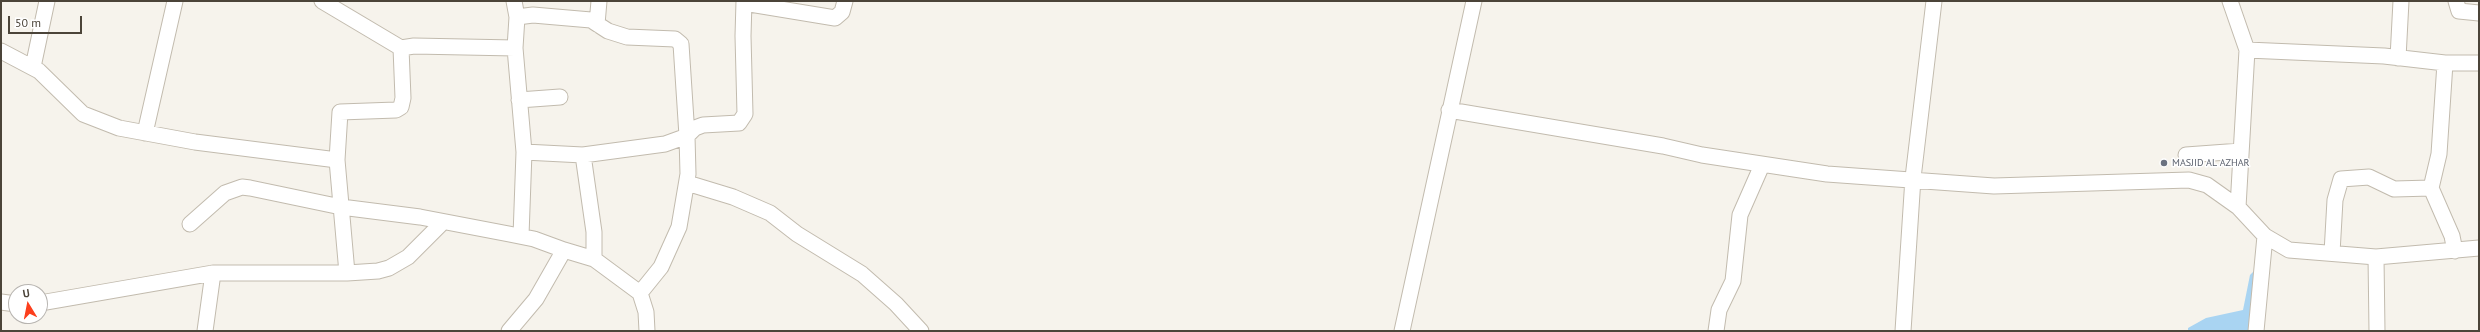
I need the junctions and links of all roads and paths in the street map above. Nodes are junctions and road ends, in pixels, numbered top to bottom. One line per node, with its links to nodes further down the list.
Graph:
1 (47, 1): 23 (street)
2 (175, 1): 27 (street)
3 (322, 1): 16 (street)
4 (514, 1): 14 (street)
5 (598, 1): 15 (street)
6 (845, 1): 12 (street)
7 (1474, 1): 26 (street)
8 (1934, 1): 35 (street)
9 (2230, 1): 18 (street)
10 (2401, 1): 20 (street)
11 (2456, 1): 13 (street)
12 (744, 2): 28 (street)
13 (2479, 13)
14 (517, 17): 15 (street); 17 (street)
15 (597, 24): 28 (street)
16 (401, 48): 17 (street); 33 (street)
17 (515, 48): 25 (street)
18 (2247, 50): 20 (street); 29 (street)
19 (1, 51): 23 (street)
20 (2398, 58): 21 (street)
21 (2445, 63): 22 (street); 37 (street)
22 (2479, 63)
23 (33, 67): 27 (street)
24 (560, 97): 25 (street)
25 (519, 100): 30 (street)
26 (1449, 110): 34 (street); 58 (street)
27 (145, 133): 33 (street)
28 (687, 136): 31 (street); 36 (street)
29 (2241, 151): 32 (street); 39 (street)
30 (524, 152): 31 (street); 42 (street)
31 (583, 155): 49 (street)
32 (2186, 155)
33 (337, 160): 38 (street)
34 (1762, 165): 35 (street); 59 (street)
35 (1913, 178): 39 (street); 60 (street)
36 (687, 184): 52 (street); 57 (street)
37 (2431, 188): 46 (street); 47 (street)
38 (342, 207): 40 (street); 41 (street); 51 (street)
39 (2238, 207): 43 (street)
40 (443, 222): 42 (street); 51 (street)
41 (190, 224)
42 (521, 236): 45 (street)
43 (2265, 236): 47 (street); 61 (street)
44 (2479, 248): 46 (street)
45 (564, 250): 49 (street); 55 (street)
46 (2455, 251): 48 (street)
47 (2332, 253): 48 (street)
48 (2376, 257): 62 (street)
49 (594, 259): 52 (street)
50 (213, 273): 51 (street); 53 (street); 54 (street)
51 (347, 273)
52 (640, 292): 56 (street)
53 (48, 303)
54 (205, 331)
55 (509, 331)
56 (647, 331)
57 (921, 331)
58 (1402, 331)
59 (1716, 331)
60 (1903, 331)
61 (2256, 331)
62 (2376, 331)

